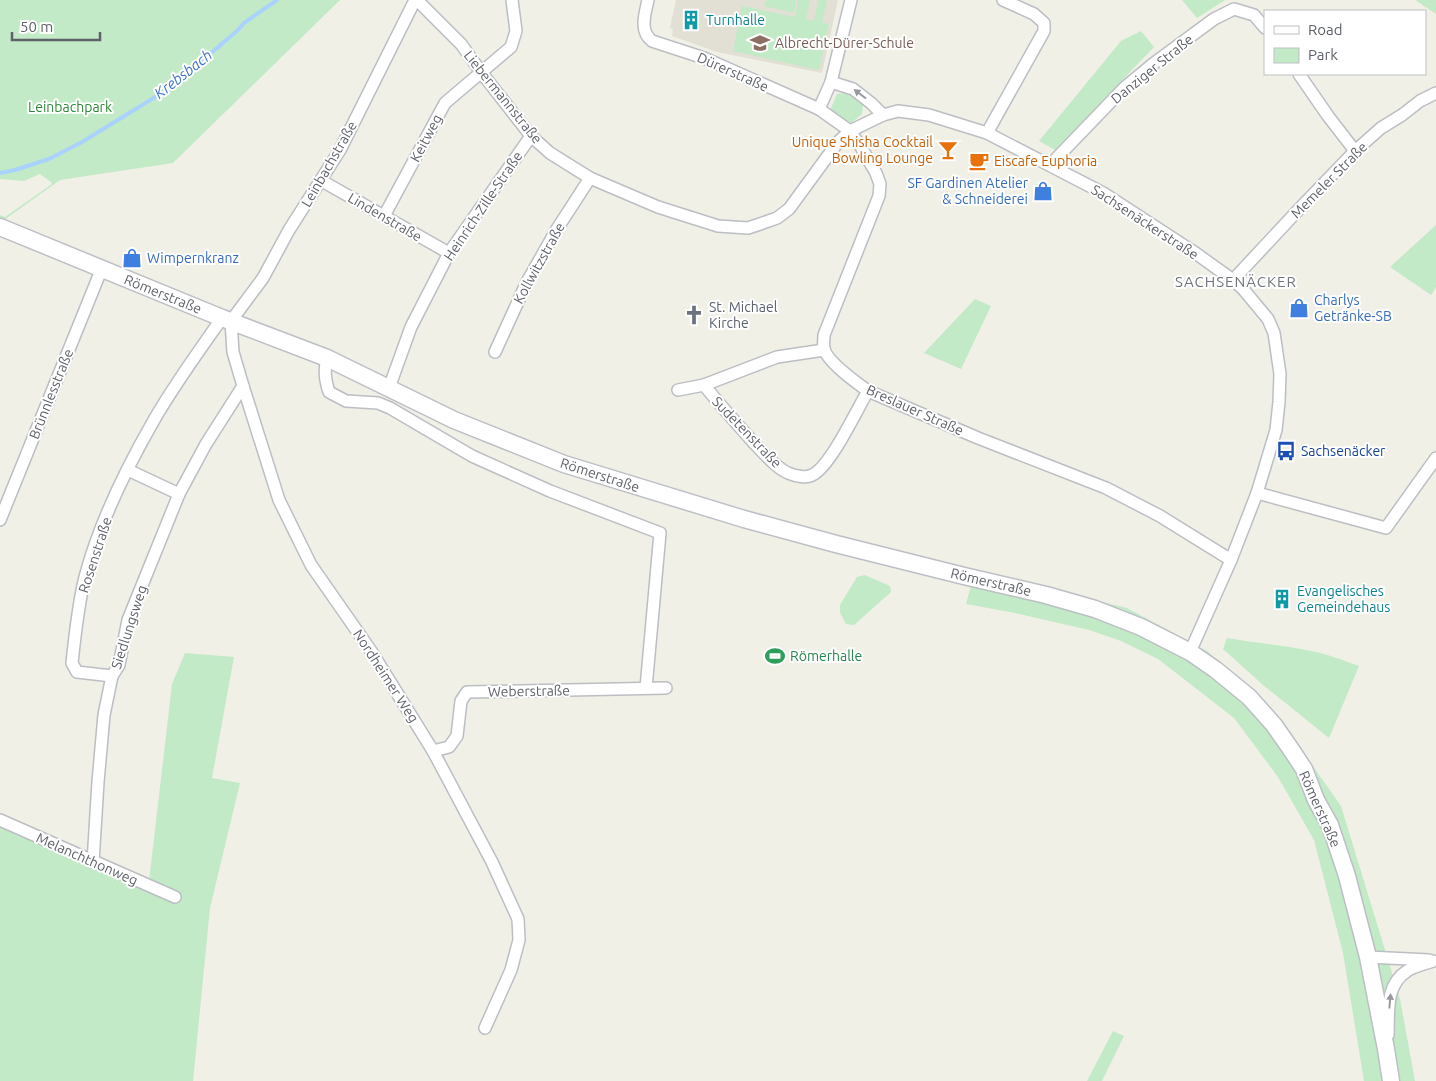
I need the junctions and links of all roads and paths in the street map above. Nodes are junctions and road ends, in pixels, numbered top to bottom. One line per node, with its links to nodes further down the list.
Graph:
1 (416, 0): 7 (street, Liebermannstraße); 19 (street, Leinbachstraße)
2 (512, 0): 7 (street, Keitweg)
3 (648, 0): 11 (street, Dürerstraße)
4 (850, 0): 9 (street)
5 (1003, 0): 14 (street)
6 (1264, 27): 17 (street, Danziger Straße)
7 (481, 72): 15 (street, Liebermannstraße); 20 (street, Keitweg)
8 (1300, 75): 16 (street)
9 (831, 82): 11 (street); 12 (street, one-way to 9)
10 (1436, 93): 16 (street, Memeler Straße)
11 (819, 109): 13 (street, Dürerstraße)
12 (878, 118): 13 (street, Liebermannstraße); 14 (street, Sachsenäckerstraße)
13 (850, 130): 18 (street, Liebermannstraße); 26 (street)
14 (987, 133): 17 (street, Sachsenäckerstraße)
15 (531, 136): 18 (street, Liebermannstraße); 22 (street, Heinrich-Zille-Straße)
16 (1355, 151): 24 (street, Memeler Straße)
17 (1050, 165): 24 (street, Sachsenäckerstraße)
18 (590, 178): 27 (street, Kollwitzstraße)
19 (322, 181): 20 (street, Lindenstraße); 25 (street, Leinbachstraße)
20 (384, 216): 22 (street, Lindenstraße)
21 (0, 227): 23 (main road, Römerstraße)
22 (449, 253): 31 (street, Heinrich-Zille-Straße)
23 (102, 268): 25 (main road, Römerstraße); 38 (street, Brünnlesstraße)
24 (1233, 280): 36 (street, Sachsenäckerstraße)
25 (226, 320): 28 (main road, Römerstraße); 30 (street, Nordheimer Weg); 35 (street, Rosenstraße)
26 (824, 350): 29 (street, Sudetenstraße); 33 (street, Breslauer Straße)
27 (495, 352)
28 (327, 358): 31 (main road, Römerstraße); 42 (street)
29 (704, 385): 32 (street, Sudetenstraße); 33 (street, Sudetenstraße)
30 (243, 386): 37 (street, Siedlungsweg); 44 (street, Nordheimer Weg)
31 (390, 388): 40 (main road, Römerstraße)
32 (678, 390)
33 (868, 391): 39 (street, Breslauer Straße)
34 (1436, 458): 36 (street)
35 (128, 470): 37 (street); 41 (street, Rosenstraße)
36 (1256, 493): 39 (street, Sachsenäckerstraße)
37 (179, 494): 41 (street, Siedlungsweg)
38 (0, 520)
39 (1230, 560): 40 (street, Sachsenäckerstraße)
40 (1190, 652): 48 (main road, Römerstraße)
41 (112, 676): 46 (street, Siedlungsweg)
42 (646, 688): 43 (street, Weberstraße); 44 (street, Weberstraße)
43 (666, 688)
44 (433, 751): 50 (street, Nordheimer Weg)
45 (0, 820): 46 (street, Melanchthonweg)
46 (93, 862): 47 (street, Melanchthonweg)
47 (175, 897)
48 (1368, 957): 49 (street); 51 (main road, Römerstraße)
49 (1434, 961): 51 (street, one-way to 49)
50 (485, 1028)
51 (1386, 1049): 52 (main road, Römerstraße)
52 (1391, 1081)

